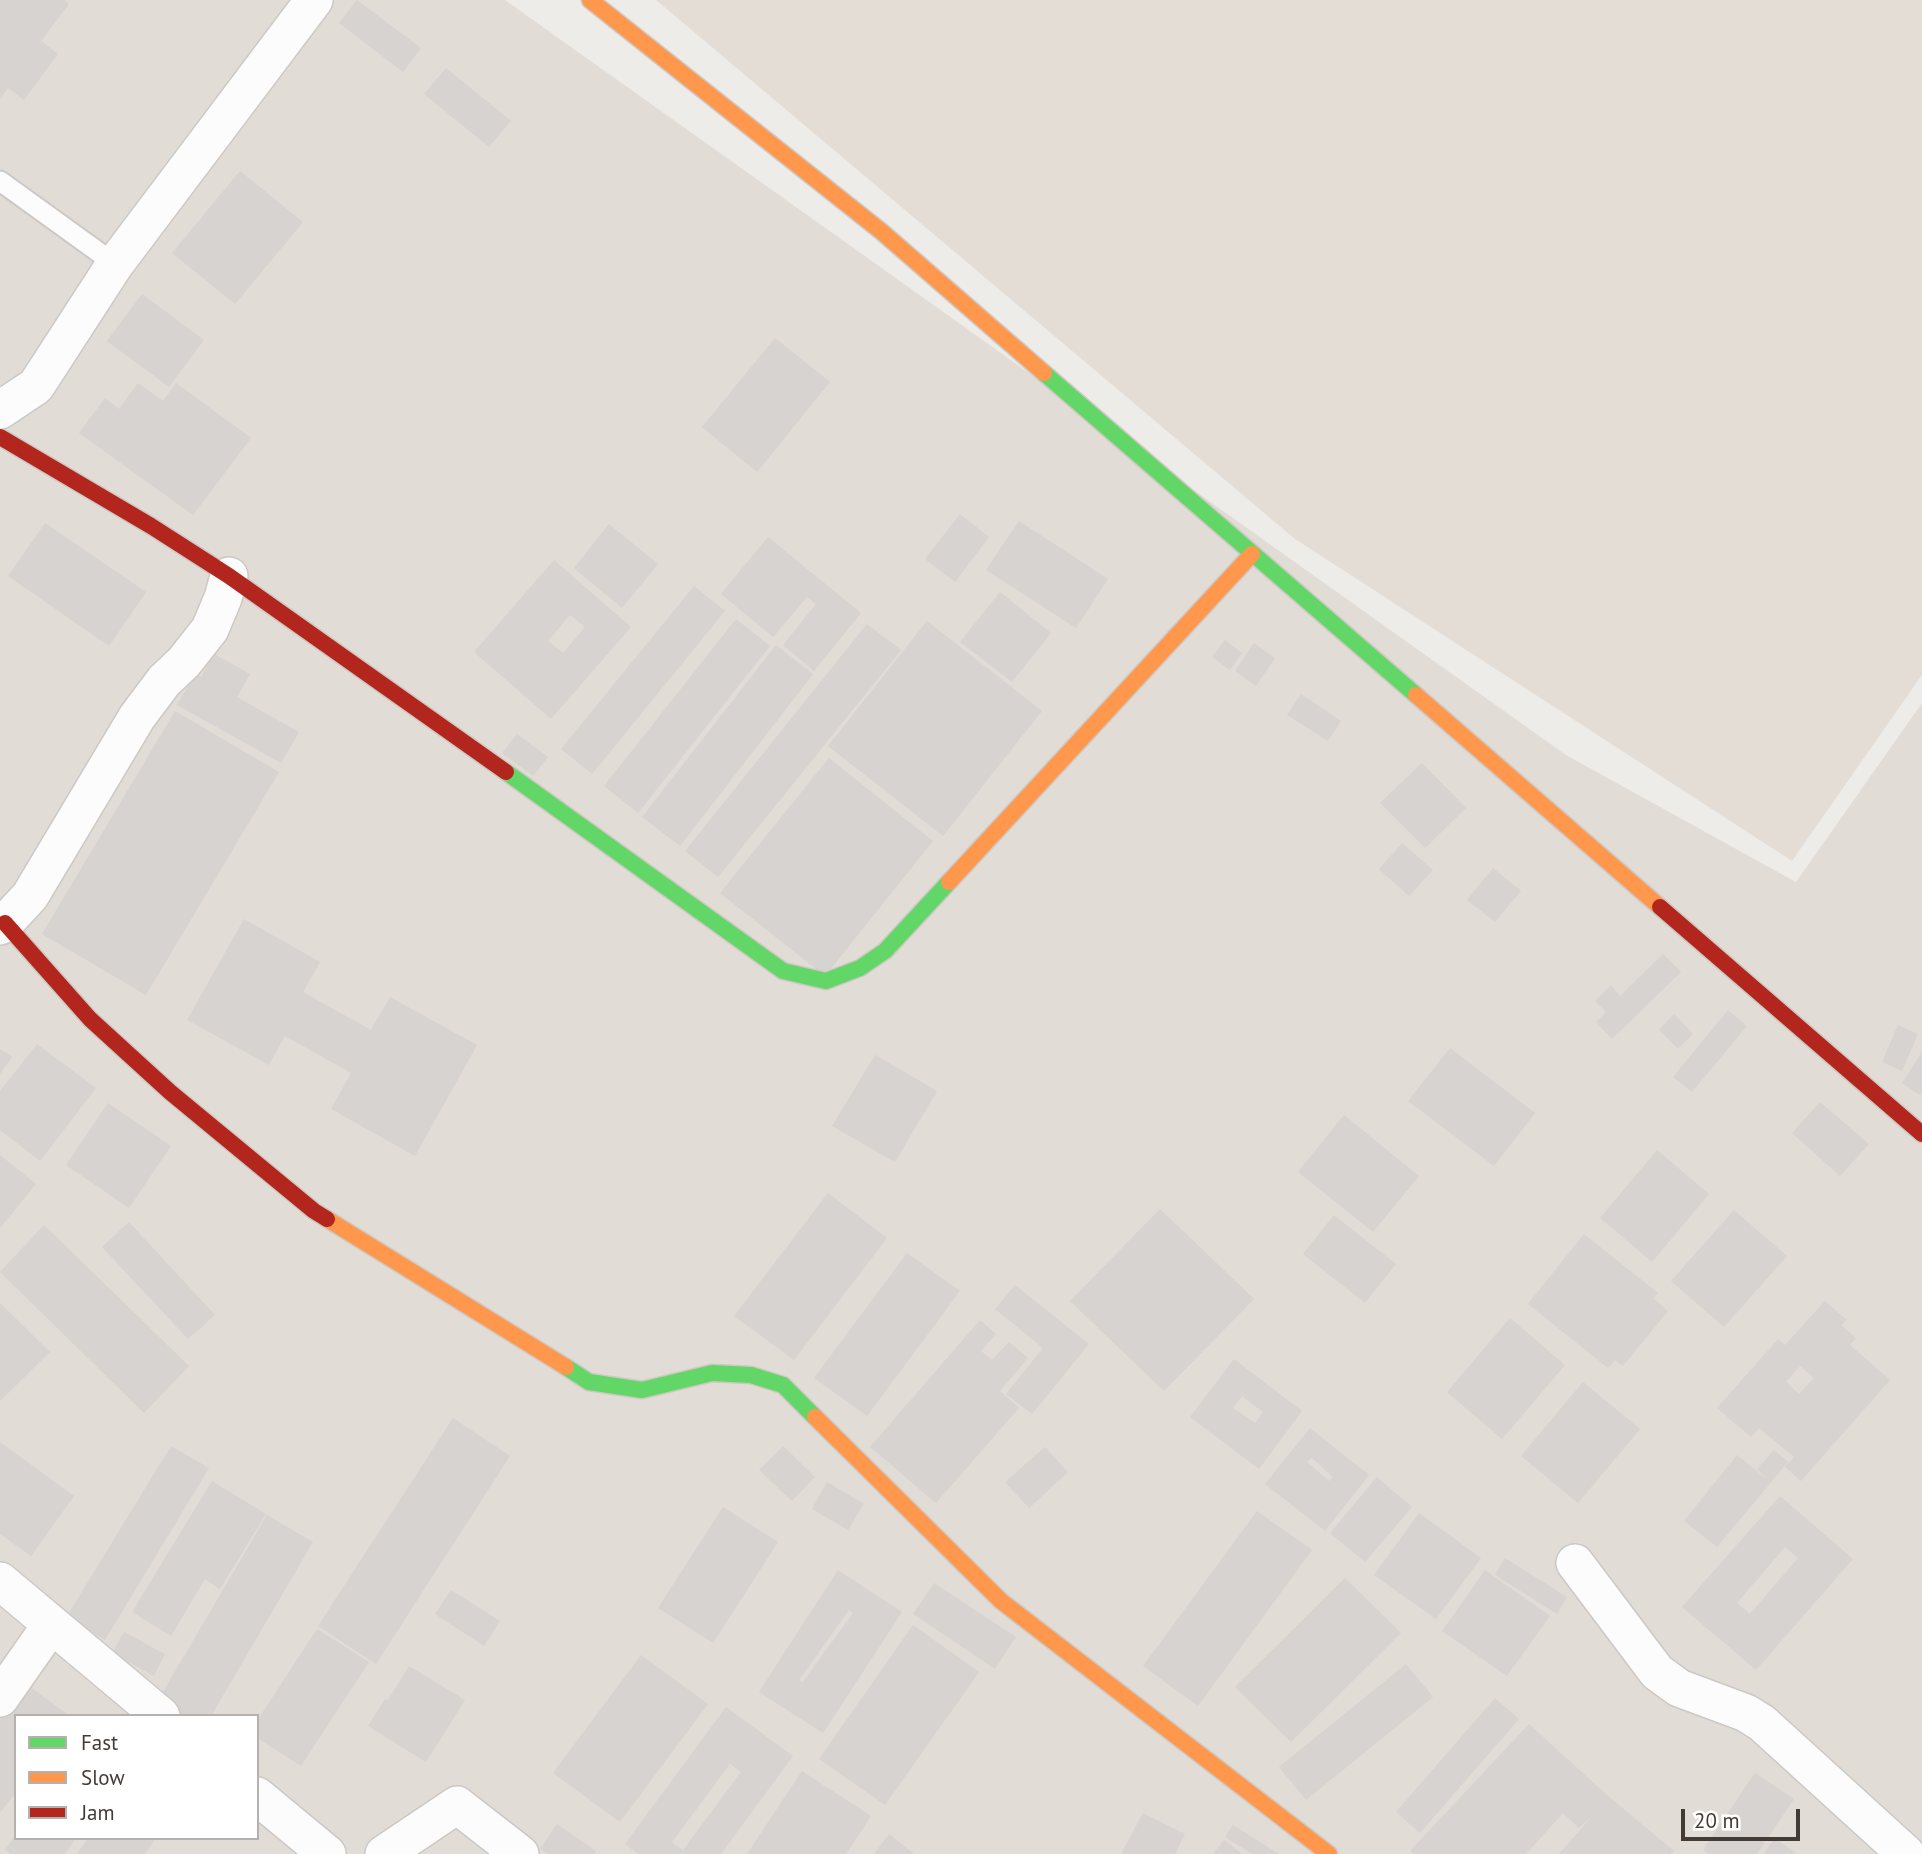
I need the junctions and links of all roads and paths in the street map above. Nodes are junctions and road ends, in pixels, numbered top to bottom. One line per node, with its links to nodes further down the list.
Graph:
1 (314, 0): 4 (street)
2 (590, 0): 7 (street)
3 (0, 181): 4 (lane)
4 (115, 264): 5 (street)
5 (0, 410)
6 (0, 437): 8 (street)
7 (1252, 554): 8 (street); 10 (street)
8 (229, 576): 9 (street)
9 (2, 925): 20 (street)
10 (1922, 1134)
11 (1575, 1563): 21 (street)
12 (0, 1581): 13 (street)
13 (51, 1625): 14 (street); 15 (street)
14 (0, 1698)
15 (159, 1714)
16 (259, 1798): 17 (street)
17 (327, 1854)
18 (384, 1854): 19 (street)
19 (520, 1854)
20 (1329, 1854)
21 (1906, 1854)

